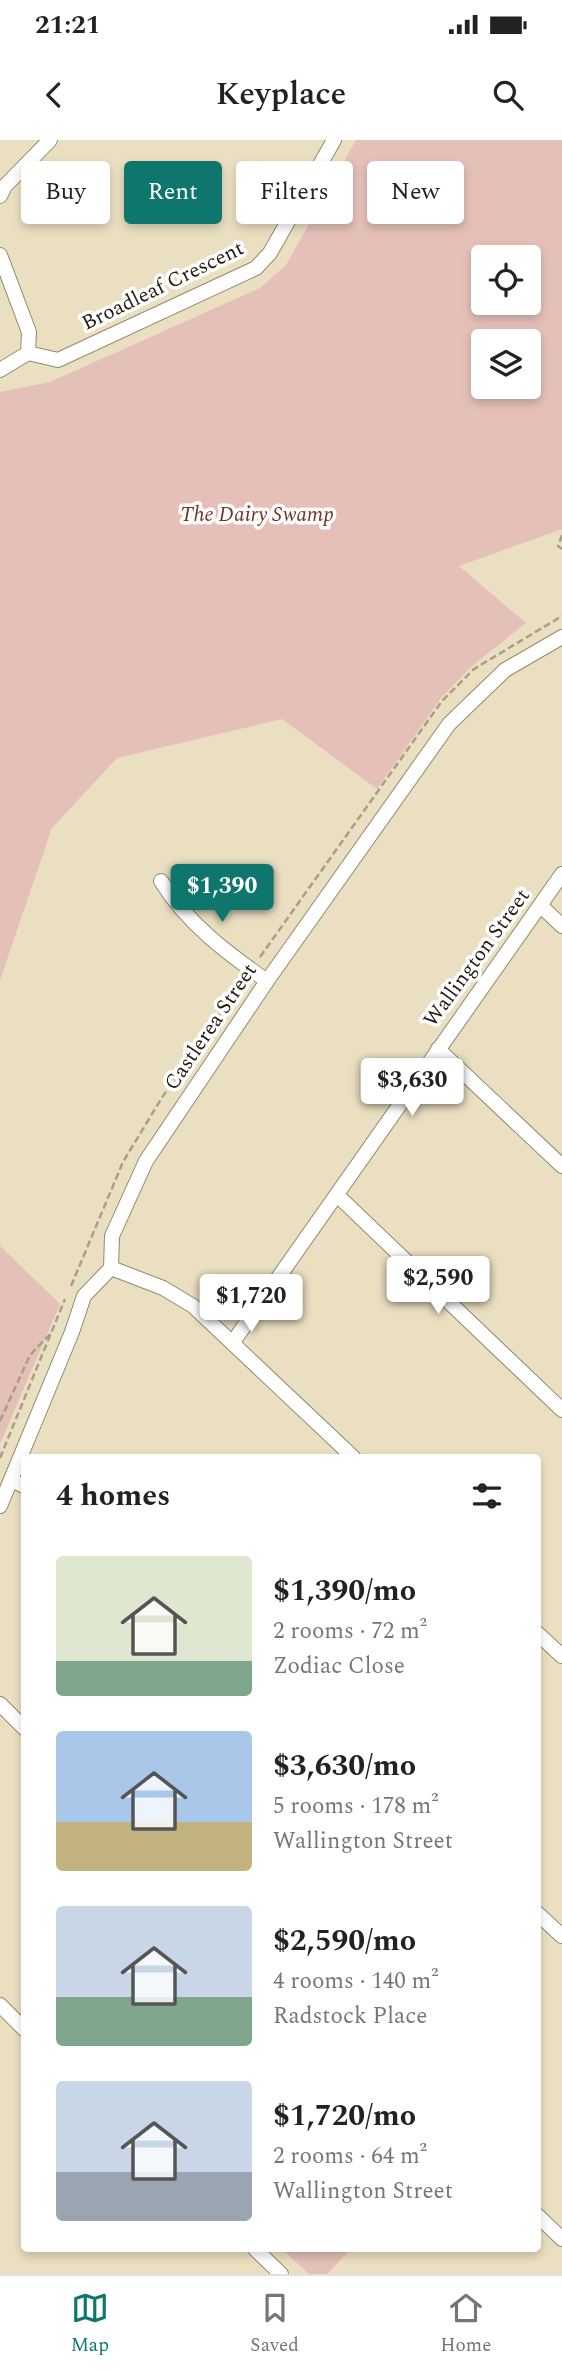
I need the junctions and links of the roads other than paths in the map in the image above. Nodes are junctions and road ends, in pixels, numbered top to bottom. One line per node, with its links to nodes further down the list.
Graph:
1 (50, 140): 3 (street)
2 (334, 140): 5 (street, Broadleaf Crescent)
3 (0, 196)
4 (0, 255): 5 (street)
5 (28, 353): 6 (street)
6 (0, 370)
7 (562, 637): 12 (street, Castlerea Street)
8 (562, 874): 10 (street, Wallington Street)
9 (161, 881): 12 (street)
10 (541, 906): 11 (street); 13 (street, Wallington Street)
11 (562, 926)
12 (267, 981): 16 (street, Castlerea Street)
13 (438, 1049): 14 (street); 15 (street, Wallington Street)
14 (562, 1167)
15 (338, 1196): 17 (street, Wallington Street); 18 (street)
16 (111, 1268): 17 (street); 19 (street)
17 (233, 1342): 20 (street)
18 (562, 1410)
19 (28, 1454)
20 (350, 1454)
21 (18, 1483): 22 (street)
22 (0, 1506)
23 (541, 1637): 24 (street)
24 (562, 1656)
25 (0, 1704): 26 (street)
26 (21, 1725)
27 (541, 1917): 28 (street)
28 (562, 1936)
29 (0, 2005): 30 (street)
30 (21, 2026)
31 (541, 2220): 32 (street)
32 (562, 2239)
33 (258, 2252): 34 (street)
34 (281, 2274)

